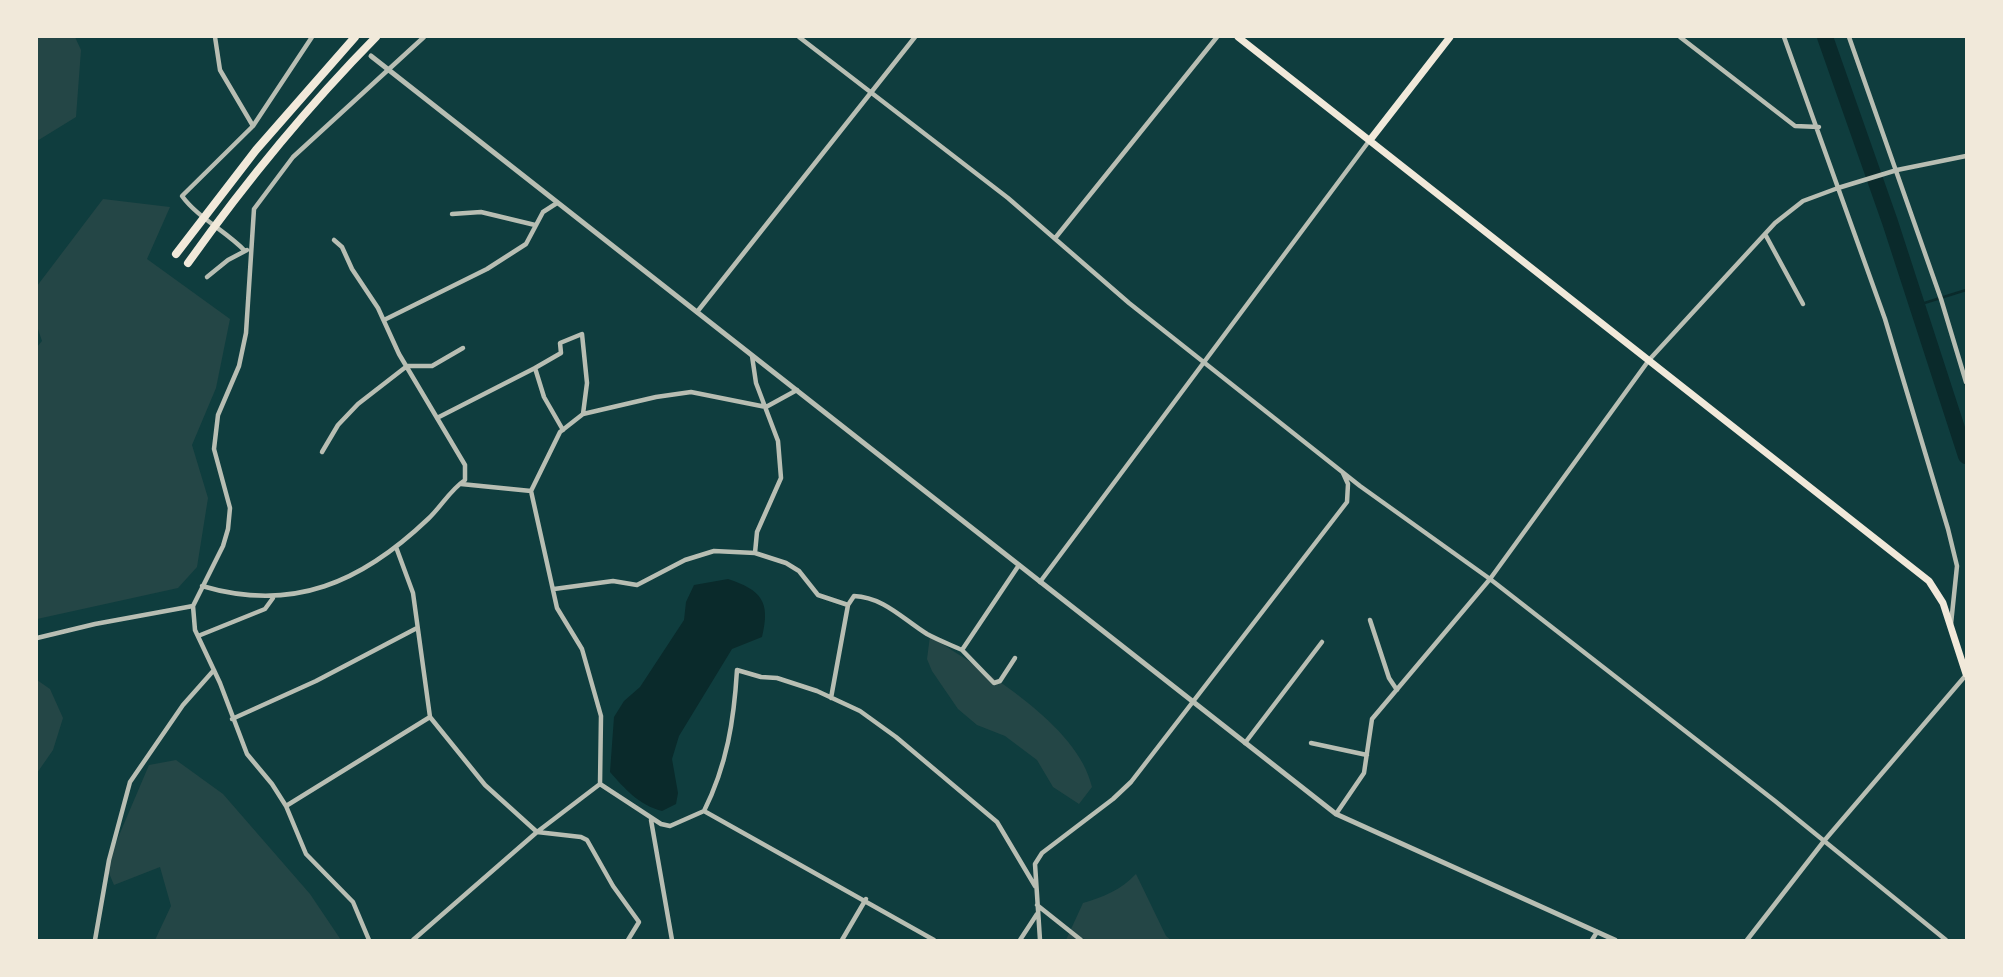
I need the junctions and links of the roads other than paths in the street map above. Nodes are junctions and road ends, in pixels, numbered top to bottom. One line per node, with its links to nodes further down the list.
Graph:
1 (215, 37): 17 (street)
2 (312, 37): 17 (street)
3 (355, 37): 30 (highway)
4 (376, 37): 31 (highway)
5 (424, 37): 15 (street)
6 (799, 37): 16 (street)
7 (915, 37): 16 (street)
8 (1217, 37): 27 (street)
9 (1238, 37): 19 (main road)
10 (1450, 37): 19 (main road)
11 (1680, 37): 18 (street)
12 (1784, 37): 18 (street)
13 (1849, 37): 21 (street)
14 (371, 56): 15 (street)
15 (389, 70): 23 (street); 29 (street)
16 (870, 92): 27 (street); 34 (street)
17 (253, 126): 29 (street)
18 (1819, 127): 22 (street)
19 (1370, 140): 38 (street); 39 (main road)
20 (1966, 156): 21 (street)
21 (1897, 170): 22 (street); 42 (street)
22 (1838, 188): 26 (street); 63 (street)
23 (557, 203): 25 (street); 34 (street)
24 (452, 214): 25 (street)
25 (535, 225): 35 (street)
26 (1765, 234): 33 (street); 39 (street)
27 (1056, 237): 38 (street)
28 (334, 240): 35 (street)
29 (248, 250): 32 (street); 57 (street)
30 (176, 254)
31 (188, 263)
32 (207, 277)
33 (1803, 304)
34 (696, 312): 37 (street)
35 (384, 320): 40 (street)
36 (463, 348): 40 (street)
37 (751, 353): 43 (street); 44 (street)
38 (1204, 360): 49 (street); 56 (street)
39 (1649, 360): 55 (street); 63 (main road)
40 (407, 366): 46 (street); 48 (street)
41 (535, 368): 45 (street); 46 (street); 47 (street)
42 (1966, 382)
43 (797, 390): 44 (street); 54 (street)
44 (766, 407): 45 (street); 53 (street)
45 (583, 414): 47 (street)
46 (438, 418): 50 (street)
47 (563, 430): 51 (street)
48 (322, 452)
49 (1341, 470): 55 (street); 74 (street)
50 (460, 484): 51 (street); 52 (street)
51 (531, 491): 58 (street)
52 (397, 547): 59 (street); 64 (street)
53 (755, 553): 58 (street); 60 (street)
54 (1019, 565): 56 (street); 68 (street)
55 (1490, 579): 72 (street); 86 (street)
56 (1040, 582): 74 (street)
57 (202, 586): 59 (street); 61 (street)
58 (554, 589): 80 (street)
59 (273, 597): 65 (street)
60 (848, 605): 68 (street); 73 (street)
61 (193, 606): 65 (street); 66 (street)
62 (1370, 620): 72 (street)
63 (1951, 626): 71 (main road)
64 (418, 628): 75 (street); 76 (street)
65 (198, 636): 70 (street)
66 (37, 638)
67 (1322, 642): 77 (street)
68 (962, 650): 69 (street)
69 (1015, 658)
70 (214, 670): 76 (street); 92 (street)
71 (1966, 674): 86 (street)
72 (1397, 690): 79 (street)
73 (831, 698): 82 (street); 87 (street)
74 (1192, 702): 77 (street); 87 (street)
75 (429, 717): 81 (street); 85 (street)
76 (232, 719): 81 (street)
77 (1244, 743): 83 (street)
78 (1311, 743): 79 (street)
79 (1367, 755): 83 (street)
80 (600, 784): 84 (street); 85 (street)
81 (286, 806): 93 (street)
82 (704, 811): 84 (street); 88 (street)
83 (1336, 814): 91 (street)
84 (651, 819): 96 (street)
85 (537, 832): 94 (street); 95 (street)
86 (1824, 841): 104 (street); 105 (street)
87 (1035, 886): 89 (street)
88 (866, 899): 97 (street); 98 (street)
89 (1037, 905): 90 (street); 101 (street)
90 (1038, 914): 99 (street); 100 (street)
91 (1597, 932): 102 (street); 103 (street)
92 (95, 940)
93 (369, 940)
94 (412, 940)
95 (628, 940)
96 (672, 940)
97 (842, 940)
98 (934, 940)
99 (1020, 940)
100 (1040, 940)
101 (1081, 940)
102 (1592, 940)
103 (1615, 940)
104 (1747, 940)
105 (1946, 940)

